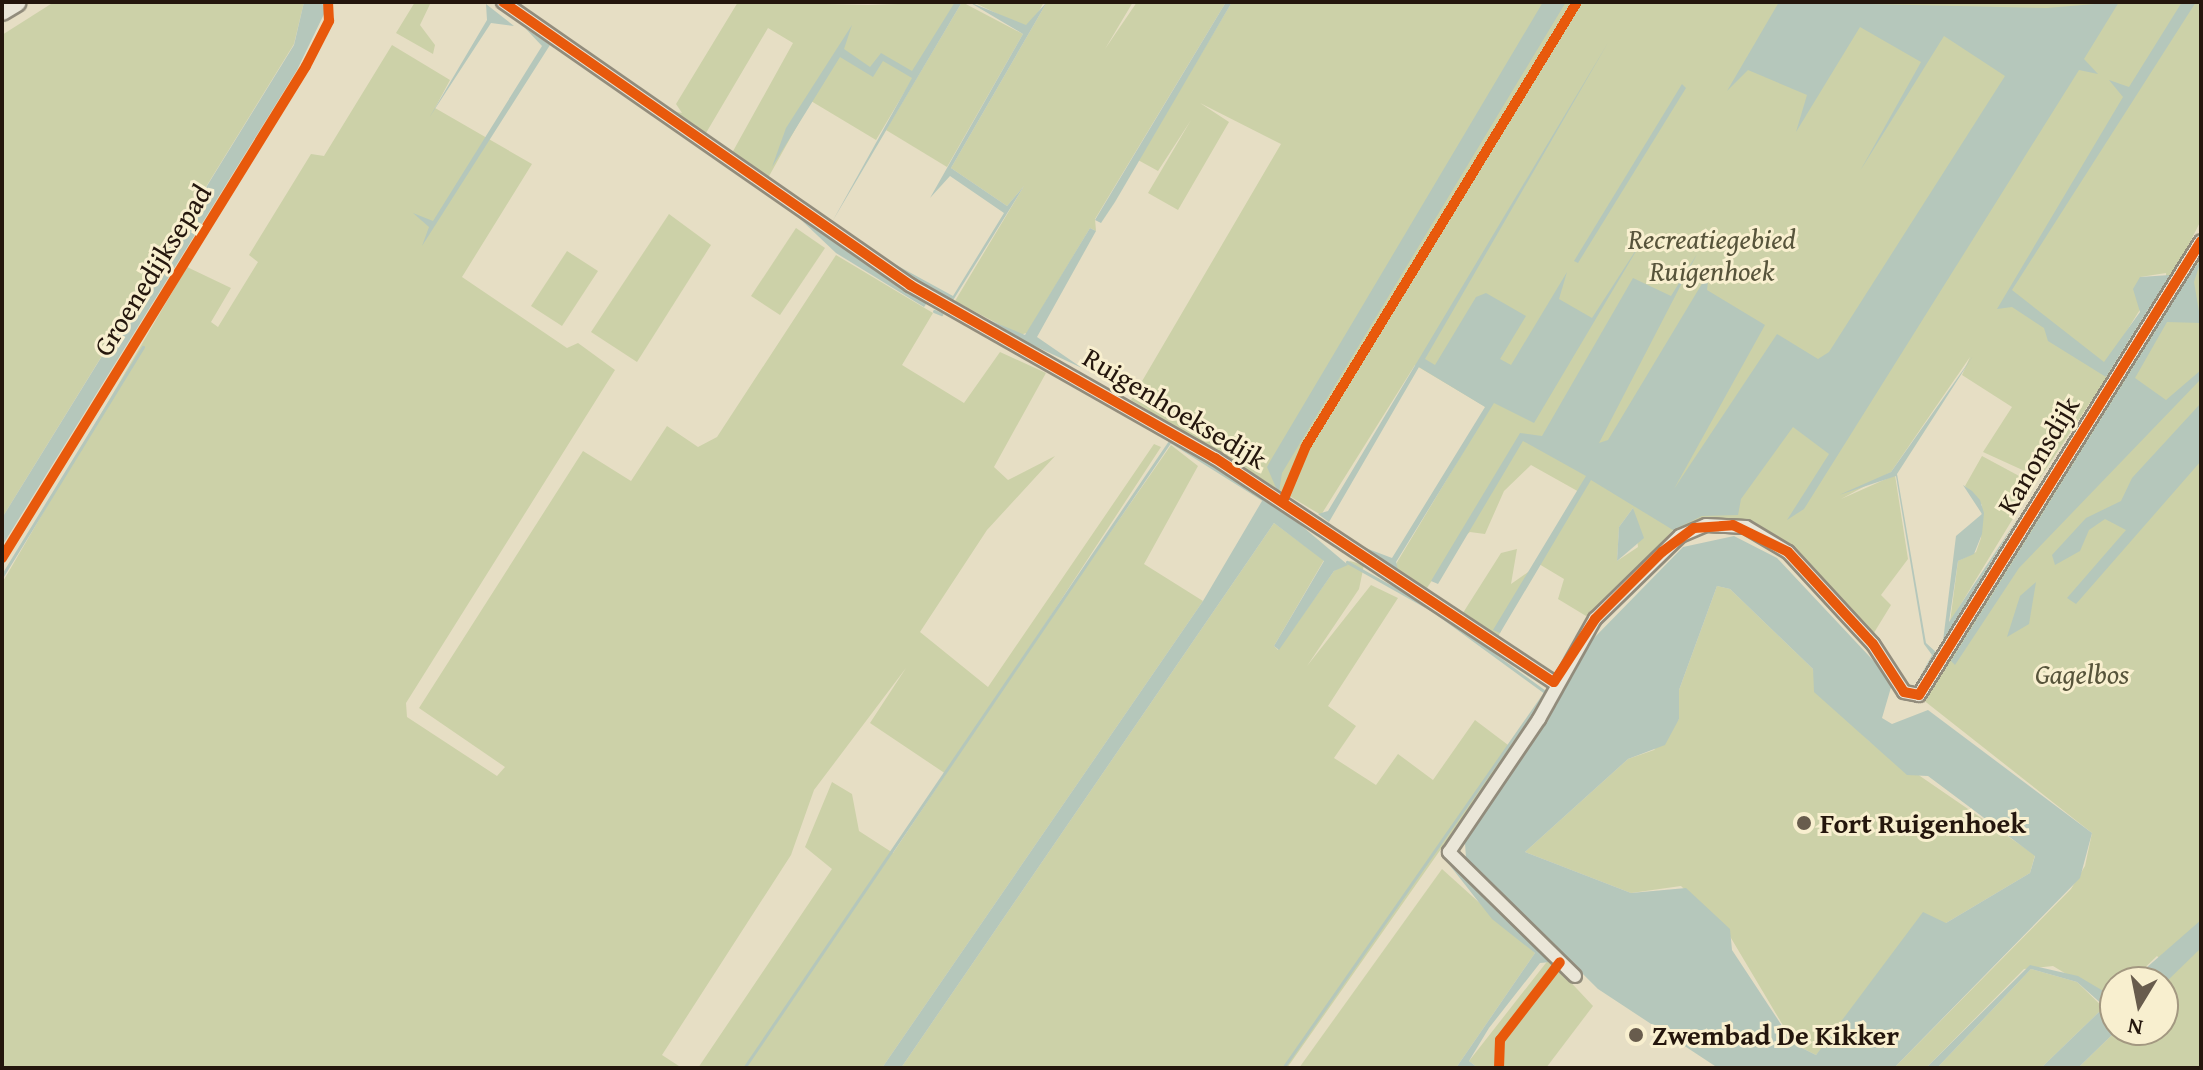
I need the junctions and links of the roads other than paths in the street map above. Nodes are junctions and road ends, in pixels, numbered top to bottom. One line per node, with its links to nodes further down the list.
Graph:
1 (17, 2): 3 (main road)
2 (503, 2): 5 (street, Ruigenhoeksedijk)
3 (2, 11)
4 (2201, 241): 5 (street, Kanonsdijk)
5 (1554, 682): 6 (street)
6 (1575, 976)

